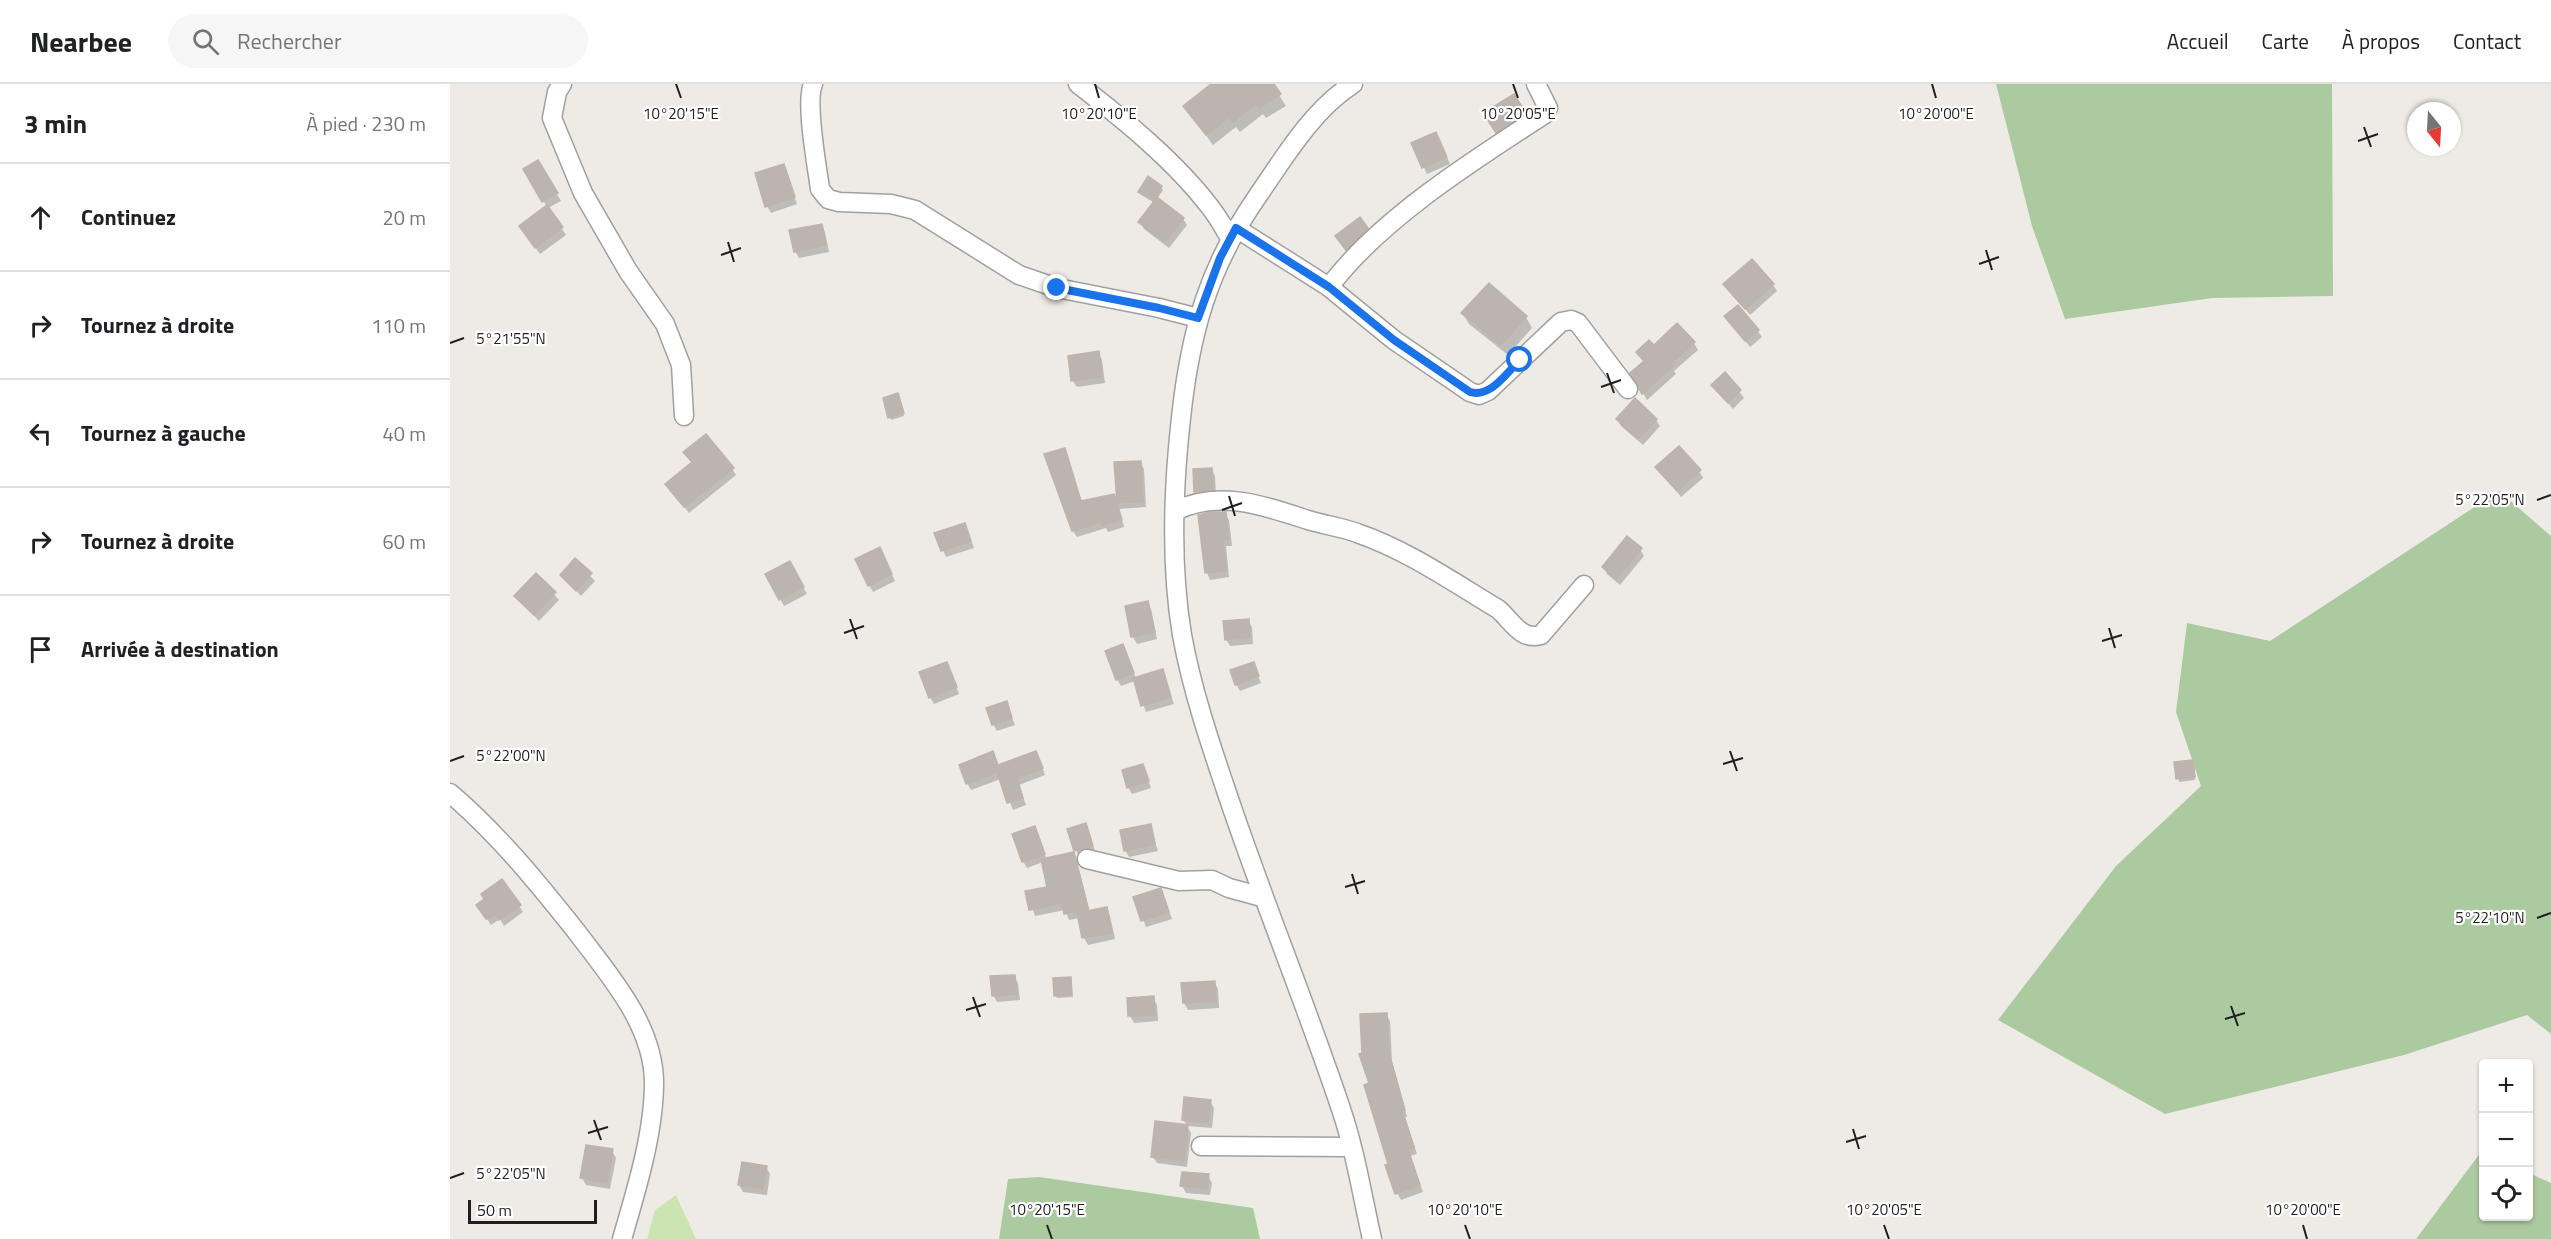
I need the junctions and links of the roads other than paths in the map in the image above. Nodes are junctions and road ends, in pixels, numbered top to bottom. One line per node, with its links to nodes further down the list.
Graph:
1 (562, 84): 10 (street)
2 (813, 84): 8 (street)
3 (1077, 84): 6 (street)
4 (1353, 84): 6 (street)
5 (1536, 84): 7 (street)
6 (1233, 233): 7 (street); 8 (street)
7 (1329, 287): 9 (street)
8 (1198, 318): 11 (street)
9 (1628, 389)
10 (684, 416)
11 (1175, 511): 12 (street); 15 (street)
12 (1584, 585)
13 (450, 793): 18 (street)
14 (1087, 859): 15 (street)
15 (1262, 897): 17 (street)
16 (1202, 1146): 17 (street)
17 (1351, 1147): 19 (street)
18 (622, 1239)
19 (1372, 1239)

